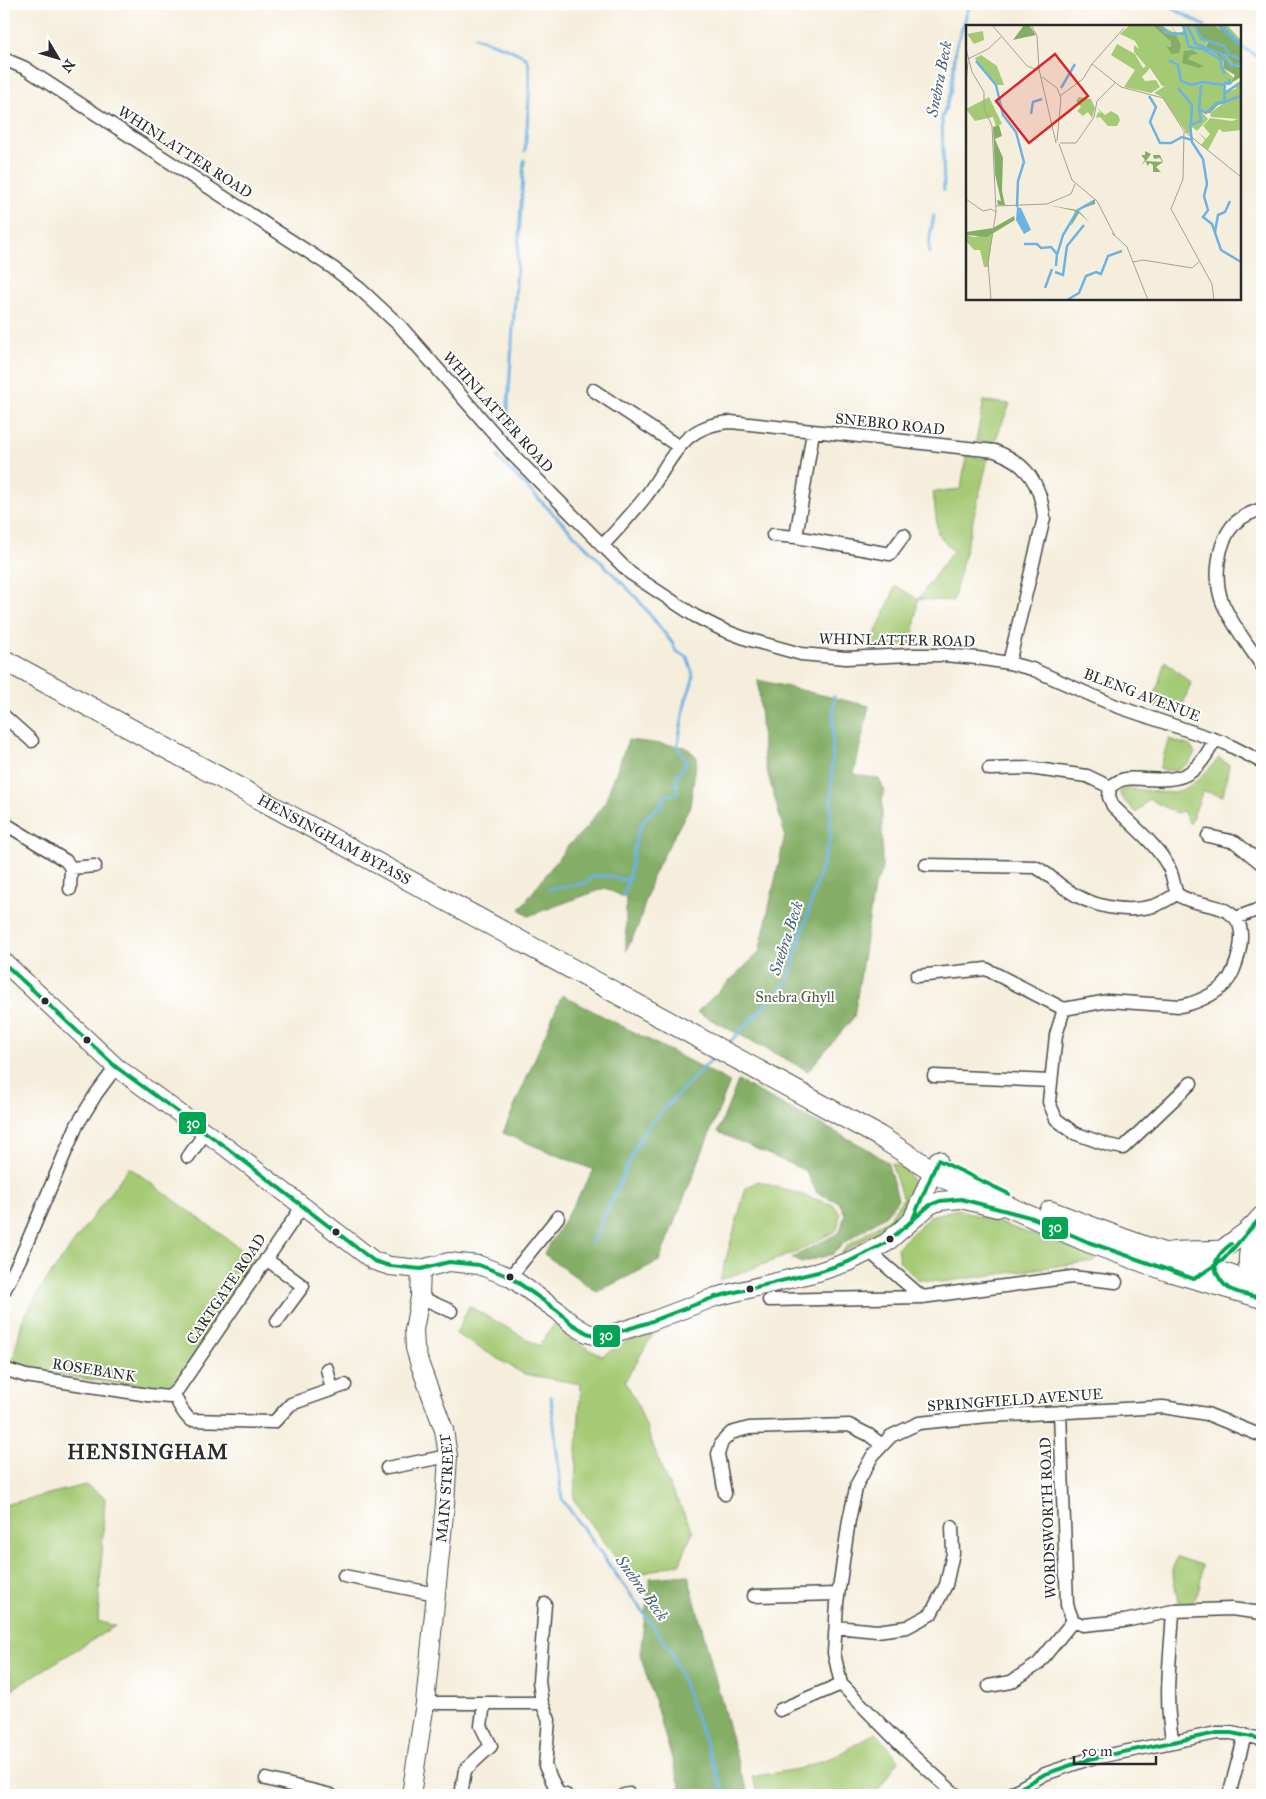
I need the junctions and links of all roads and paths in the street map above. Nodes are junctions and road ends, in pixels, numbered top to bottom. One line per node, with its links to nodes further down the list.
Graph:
1 (4, 59): 9 (street, WHINLATTER ROAD)
2 (593, 390): 4 (street)
3 (813, 432): 4 (street, SNEBRO ROAD); 8 (street); 11 (street, SNEBRO ROAD)
4 (678, 446): 9 (street, SNEBRO ROAD)
5 (1262, 509): 12 (street)
6 (773, 535): 8 (street)
7 (904, 535): 8 (street)
8 (796, 537)
9 (602, 546): 11 (street, WHINLATTER ROAD)
10 (4, 660): 40 (highway, HENSINGHAM BYPASS)
11 (1009, 662): 14 (street, BLENG AVENUE)
12 (1262, 666)
13 (4, 716): 15 (street)
14 (1215, 740): 16 (street, BLENG AVENUE); 18 (street)
15 (32, 741)
16 (1261, 758)
17 (989, 769): 18 (street)
18 (1110, 787): 28 (street)
19 (4, 823): 25 (street)
20 (1208, 836): 22 (street)
21 (926, 864): 23 (street)
22 (1262, 864)
23 (942, 865): 26 (street); 28 (street)
24 (95, 866): 25 (street)
25 (72, 868): 27 (street)
26 (943, 878)
27 (70, 890)
28 (1177, 894): 30 (street)
29 (1262, 908): 30 (street)
30 (1236, 918): 33 (street)
31 (5, 967): 34 (main road)
32 (917, 976): 33 (street)
33 (1064, 1010): 36 (street)
34 (116, 1067): 38 (main road); 54 (street)
35 (934, 1076): 36 (street)
36 (1051, 1081): 37 (street)
37 (1191, 1083)
38 (204, 1133): 39 (street); 42 (main road)
39 (188, 1157)
40 (938, 1170): 41 (main road); 44 (highway); 46 (main road); 49 (highway)
41 (930, 1205): 44 (main road); 46 (main road)
42 (302, 1207): 48 (street, CARTGATE ROAD); 50 (main road)
43 (558, 1217): 51 (street)
44 (1033, 1218): 49 (highway)
45 (1261, 1218): 49 (main road); 53 (main road)
46 (912, 1221): 47 (main road)
47 (870, 1252): 51 (main road); 56 (street)
48 (266, 1259): 59 (street); 64 (street, CARTGATE ROAD)
49 (1211, 1267): 53 (highway); 53 (highway)
50 (421, 1269): 51 (main road); 55 (main road, MAIN STREET)
51 (510, 1277)
52 (1116, 1282): 56 (street)
53 (1261, 1290)
54 (4, 1291)
55 (420, 1297): 58 (street); 68 (main road, MAIN STREET)
56 (922, 1297): 57 (street)
57 (769, 1300)
58 (451, 1311)
59 (277, 1321)
60 (4, 1369): 64 (street, ROSEBANK)
61 (327, 1369): 63 (street)
62 (345, 1385): 63 (street)
63 (332, 1390): 64 (street)
64 (176, 1392)
65 (1060, 1412): 66 (street, SPRINGFIELD AVENUE); 67 (street, SPRINGFIELD AVENUE); 79 (street, WORDSWORTH ROAD)
66 (1262, 1436)
67 (882, 1445): 70 (street); 74 (street, SPRINGFIELD AVENUE)
68 (448, 1456): 69 (street); 73 (main road, MAIN STREET)
69 (387, 1468)
70 (725, 1494)
71 (952, 1526): 80 (street)
72 (344, 1576): 73 (street)
73 (436, 1594): 83 (main road, MAIN STREET)
74 (838, 1594): 75 (street); 80 (street, SPRINGFIELD AVENUE)
75 (754, 1596)
76 (545, 1604): 85 (street)
77 (1173, 1612): 78 (street); 79 (street); 89 (street)
78 (1262, 1613)
79 (1073, 1621): 82 (street)
80 (836, 1627): 81 (street, SPRINGFIELD AVENUE)
81 (841, 1684): 86 (street); 95 (street)
82 (989, 1686)
83 (425, 1703): 84 (street); 92 (main road, MAIN STREET)
84 (484, 1703): 85 (street); 93 (street)
85 (542, 1703): 94 (street)
86 (780, 1710)
87 (1245, 1734): 88 (street); 89 (street); 97 (street)
88 (1262, 1739)
89 (1173, 1742): 96 (street)
90 (266, 1779): 91 (street)
91 (331, 1795)
92 (411, 1795)
93 (461, 1795)
94 (566, 1795)
95 (956, 1795)
96 (1008, 1795)
97 (1229, 1795)

